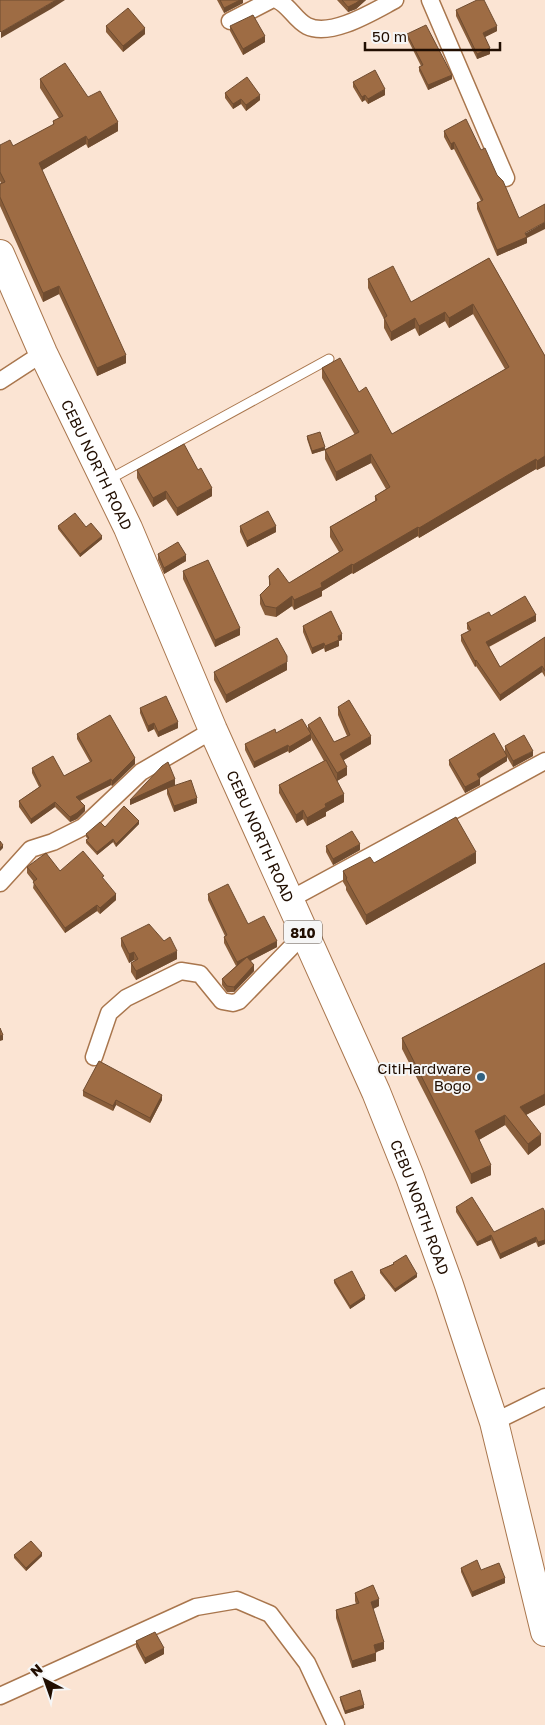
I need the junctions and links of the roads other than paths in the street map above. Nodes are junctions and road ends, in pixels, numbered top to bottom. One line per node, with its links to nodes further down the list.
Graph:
1 (271, 0): 5 (street)
2 (277, 0): 3 (street)
3 (395, 0)
4 (430, 0): 6 (street)
5 (230, 21)
6 (506, 178)
7 (0, 254): 8 (highway, CEBU NORTH ROAD / 810)
8 (43, 353): 10 (street); 11 (highway, CEBU NORTH ROAD / 810)
9 (329, 359): 11 (lane)
10 (0, 381)
11 (105, 481): 12 (highway, CEBU NORTH ROAD / 810)
12 (213, 730): 14 (street); 15 (highway, CEBU NORTH ROAD / 810)
13 (545, 761): 15 (street)
14 (0, 883)
15 (289, 900): 16 (highway, CEBU NORTH ROAD / 810)
16 (304, 934): 17 (street); 19 (highway, CEBU NORTH ROAD / 810)
17 (94, 1058)
18 (545, 1397): 19 (street)
19 (494, 1422): 20 (highway, CEBU NORTH ROAD / 810)
20 (545, 1632)
21 (0, 1696): 22 (street)
22 (336, 1725)

